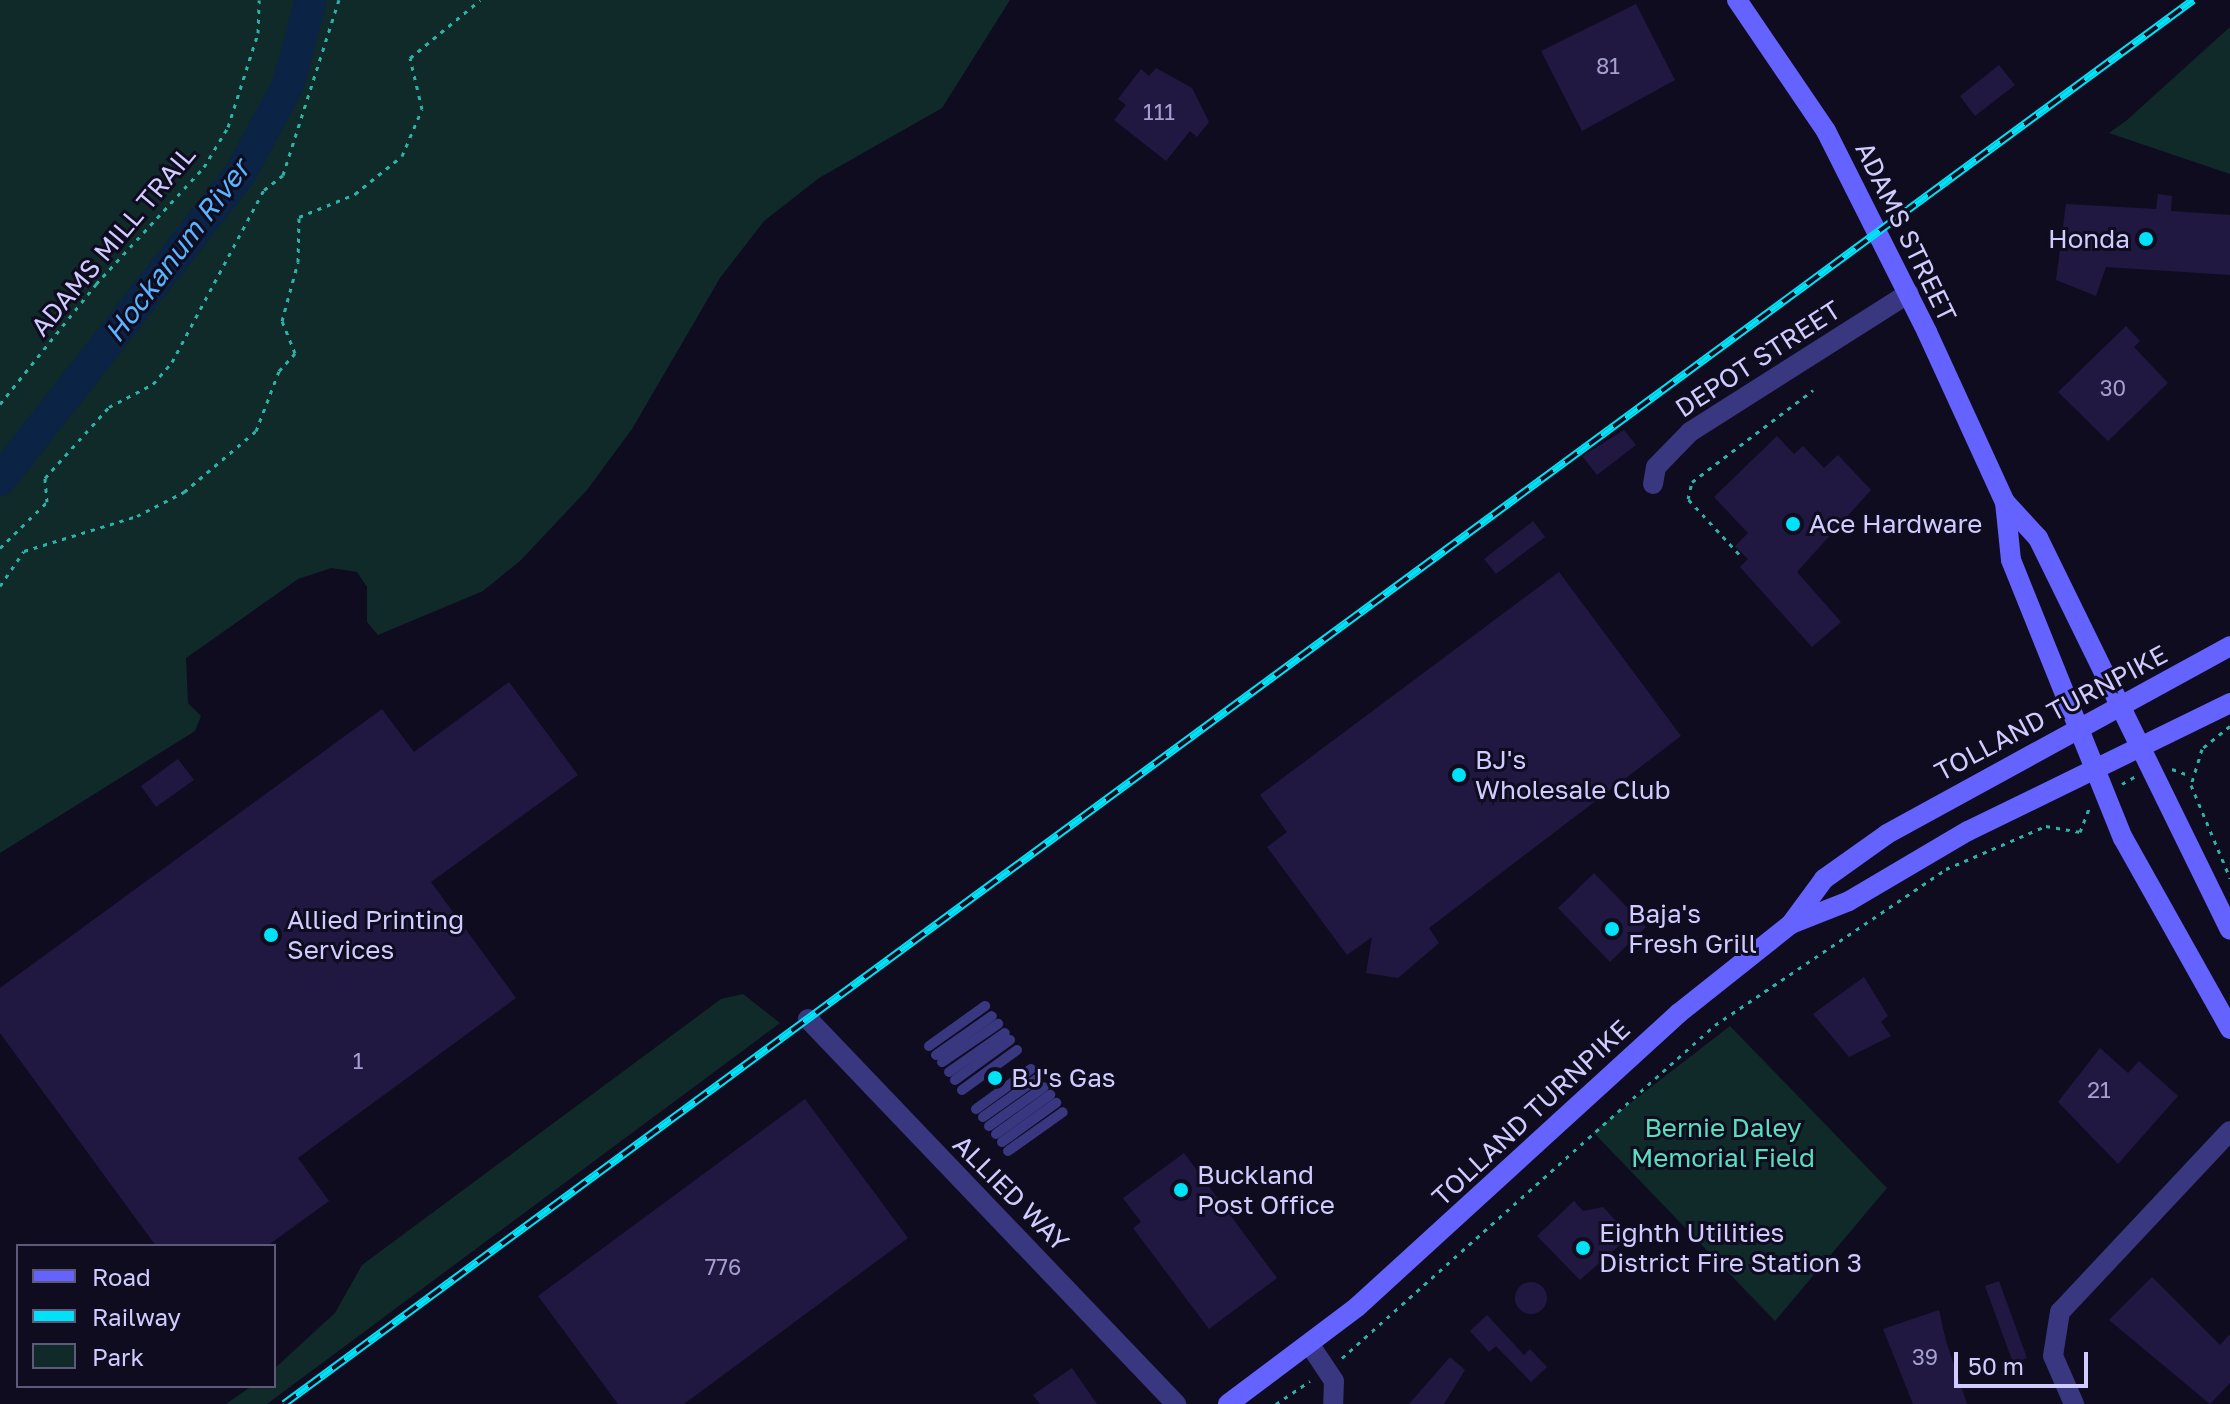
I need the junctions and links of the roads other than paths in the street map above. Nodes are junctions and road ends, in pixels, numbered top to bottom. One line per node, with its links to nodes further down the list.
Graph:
1 (1737, 0): 2 (main road, ADAMS STREET)
2 (1909, 293): 3 (street, DEPOT STREET); 4 (main road, ADAMS STREET)
3 (1653, 484)
4 (2005, 502): 7 (main road, ADAMS STREET); 8 (main road, ADAMS STREET)
5 (2230, 646): 7 (main road, TOLLAND TURNPIKE)
6 (2230, 703): 9 (main road, TOLLAND TURNPIKE)
7 (2117, 708): 8 (main road, TOLLAND TURNPIKE); 9 (main road, ADAMS STREET)
8 (2078, 728): 10 (main road, ADAMS STREET); 11 (main road, TOLLAND TURNPIKE)
9 (2137, 750): 10 (main road, TOLLAND TURNPIKE); 12 (main road, ADAMS STREET)
10 (2095, 770): 11 (main road, TOLLAND TURNPIKE); 15 (main road, ADAMS STREET)
11 (1791, 924): 20 (main road, TOLLAND TURNPIKE)
12 (2230, 930)
13 (985, 1006): 16 (lane)
14 (808, 1019): 21 (street, ALLIED WAY)
15 (2230, 1029)
16 (1017, 1050)
17 (1047, 1091): 18 (lane); 18 (lane); 18 (lane)
18 (992, 1130)
19 (2230, 1131): 24 (street)
20 (1310, 1345): 22 (main road, TOLLAND TURNPIKE); 23 (street)
21 (1176, 1404)
22 (1228, 1404)
23 (1333, 1404)
24 (2074, 1404)

